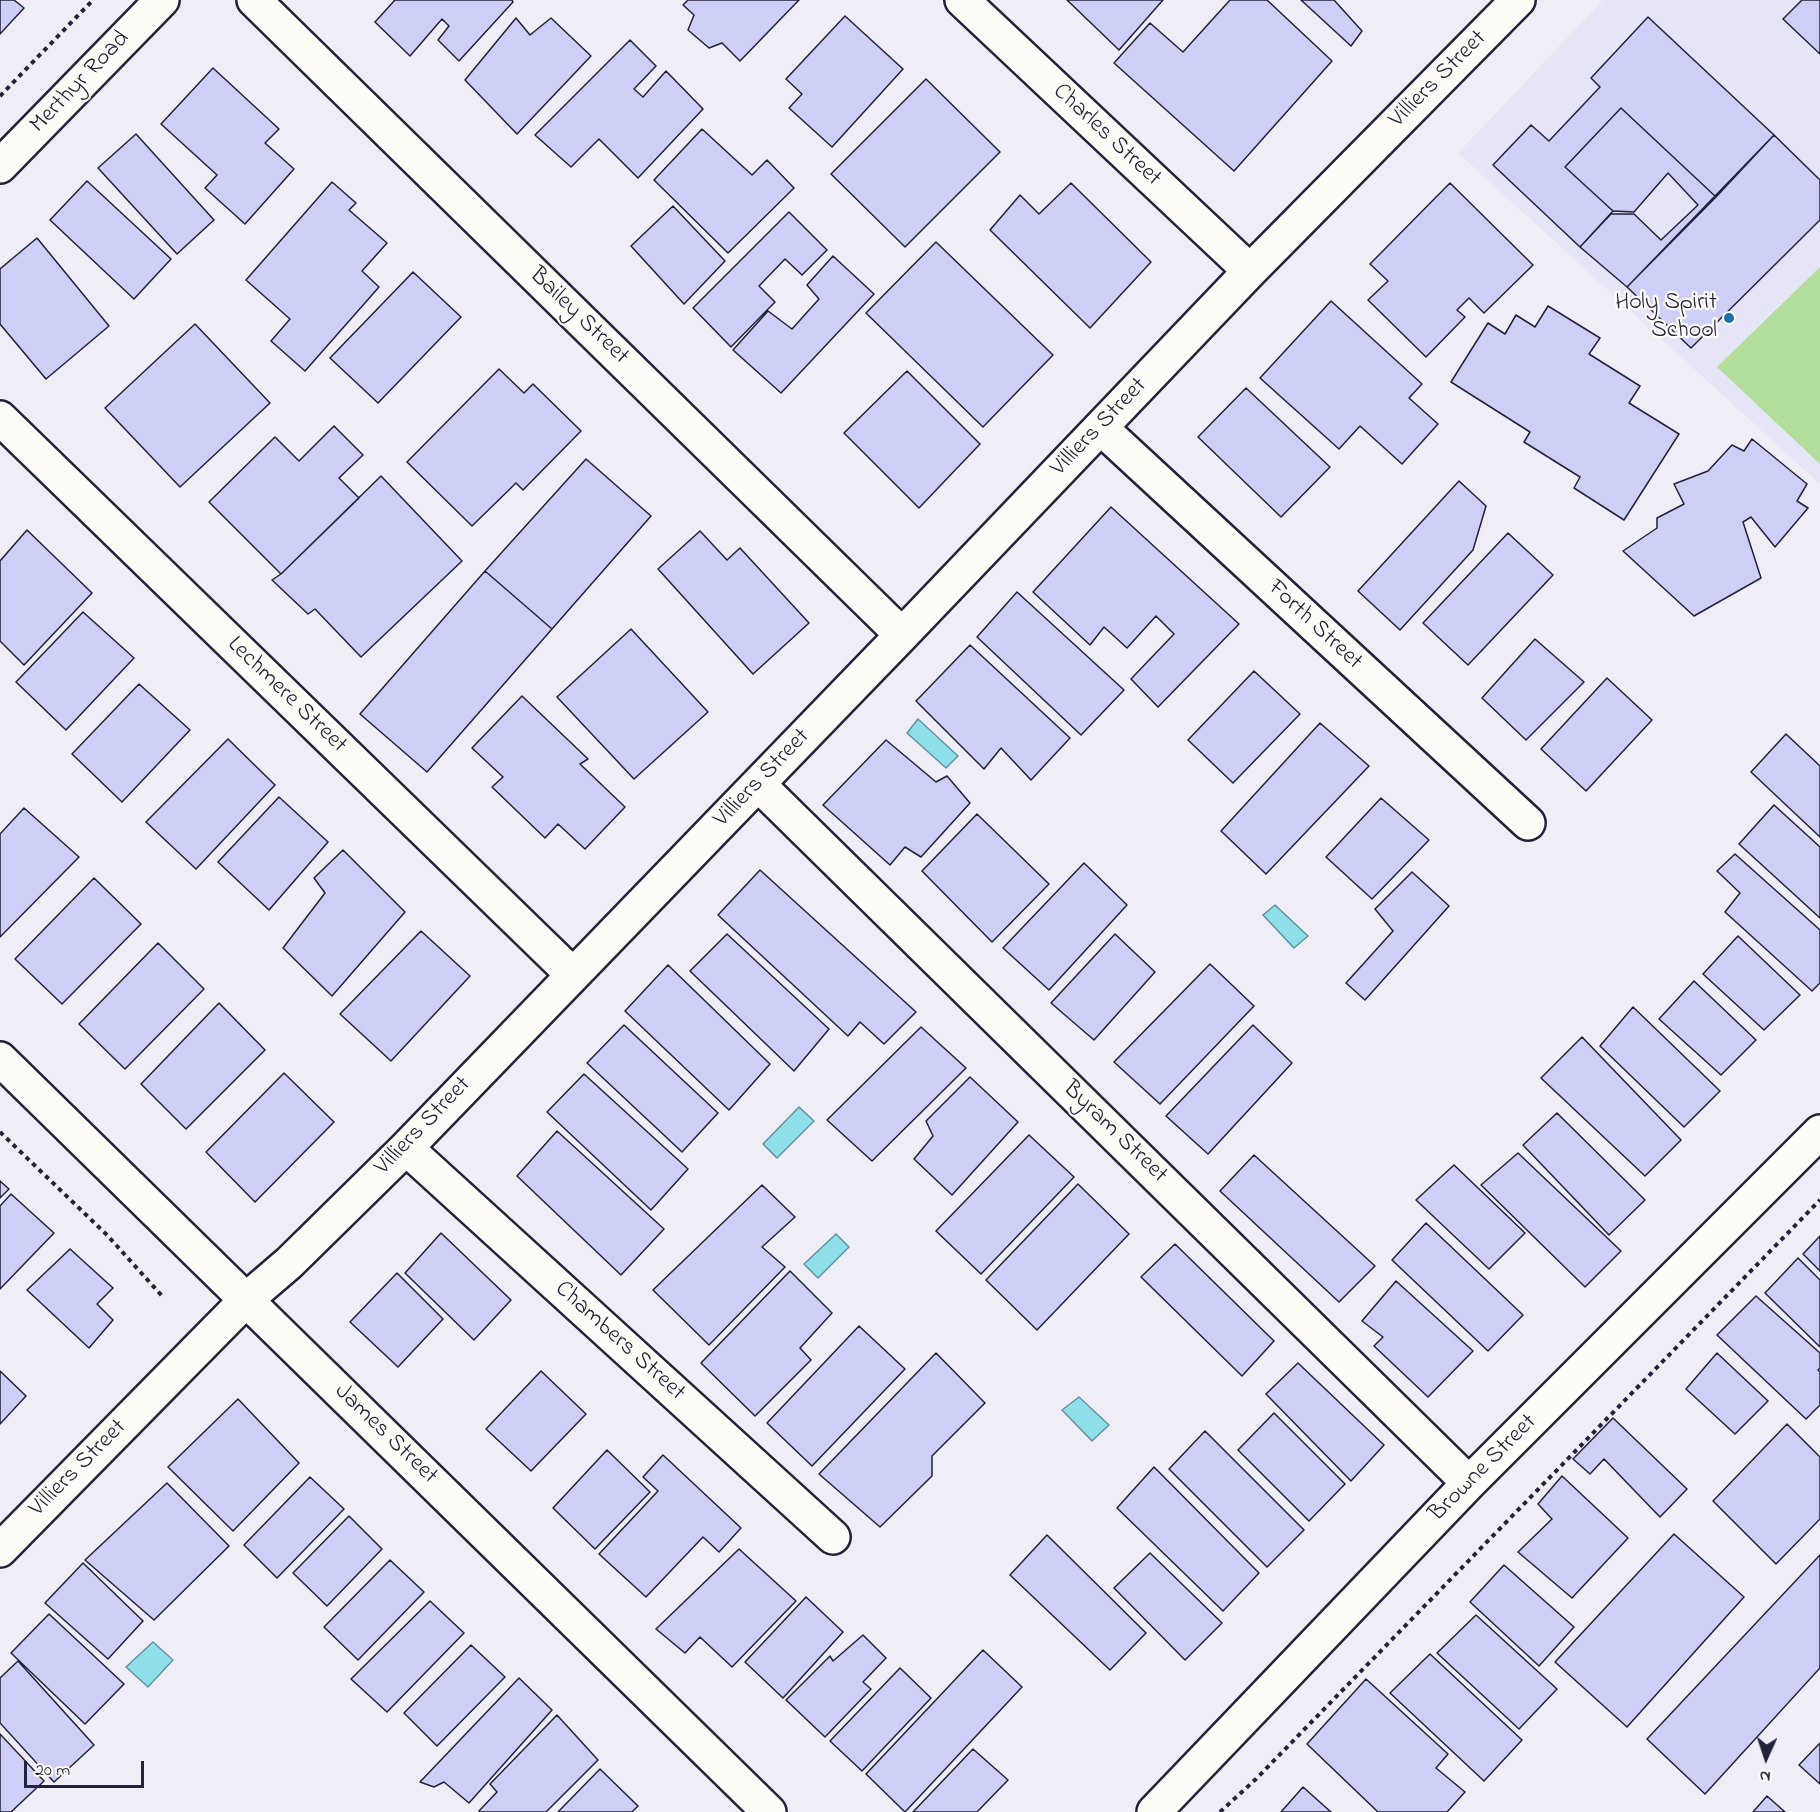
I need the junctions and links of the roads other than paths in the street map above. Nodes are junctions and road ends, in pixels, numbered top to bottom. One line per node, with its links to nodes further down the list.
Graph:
1 (162, 0): 5 (street, Merthyr Road)
2 (255, 0): 9 (street, Bailey Street)
3 (962, 0): 6 (street, Charles Street)
4 (1518, 0): 6 (street, Villiers Street)
5 (0, 166)
6 (1250, 271): 8 (street, Villiers Street)
7 (0, 418): 12 (street, Lechmere Street)
8 (1101, 428): 9 (street, Villiers Street); 11 (street, Forth Street)
9 (902, 635): 10 (street, Villiers Street)
10 (758, 784): 12 (street, Villiers Street); 17 (street, Byram Street)
11 (1528, 823)
12 (572, 974): 15 (street, Villiers Street)
13 (0, 1059): 16 (street, James Street)
14 (1820, 1132): 17 (street, Browne Street)
15 (406, 1148): 16 (street, Villiers Street); 18 (street, Chambers Street)
16 (247, 1299): 19 (street, Villiers Street); 20 (street, James Street)
17 (1469, 1483): 21 (street, Browne Street)
18 (833, 1538)
19 (0, 1550)
20 (769, 1812)
21 (1154, 1812)

